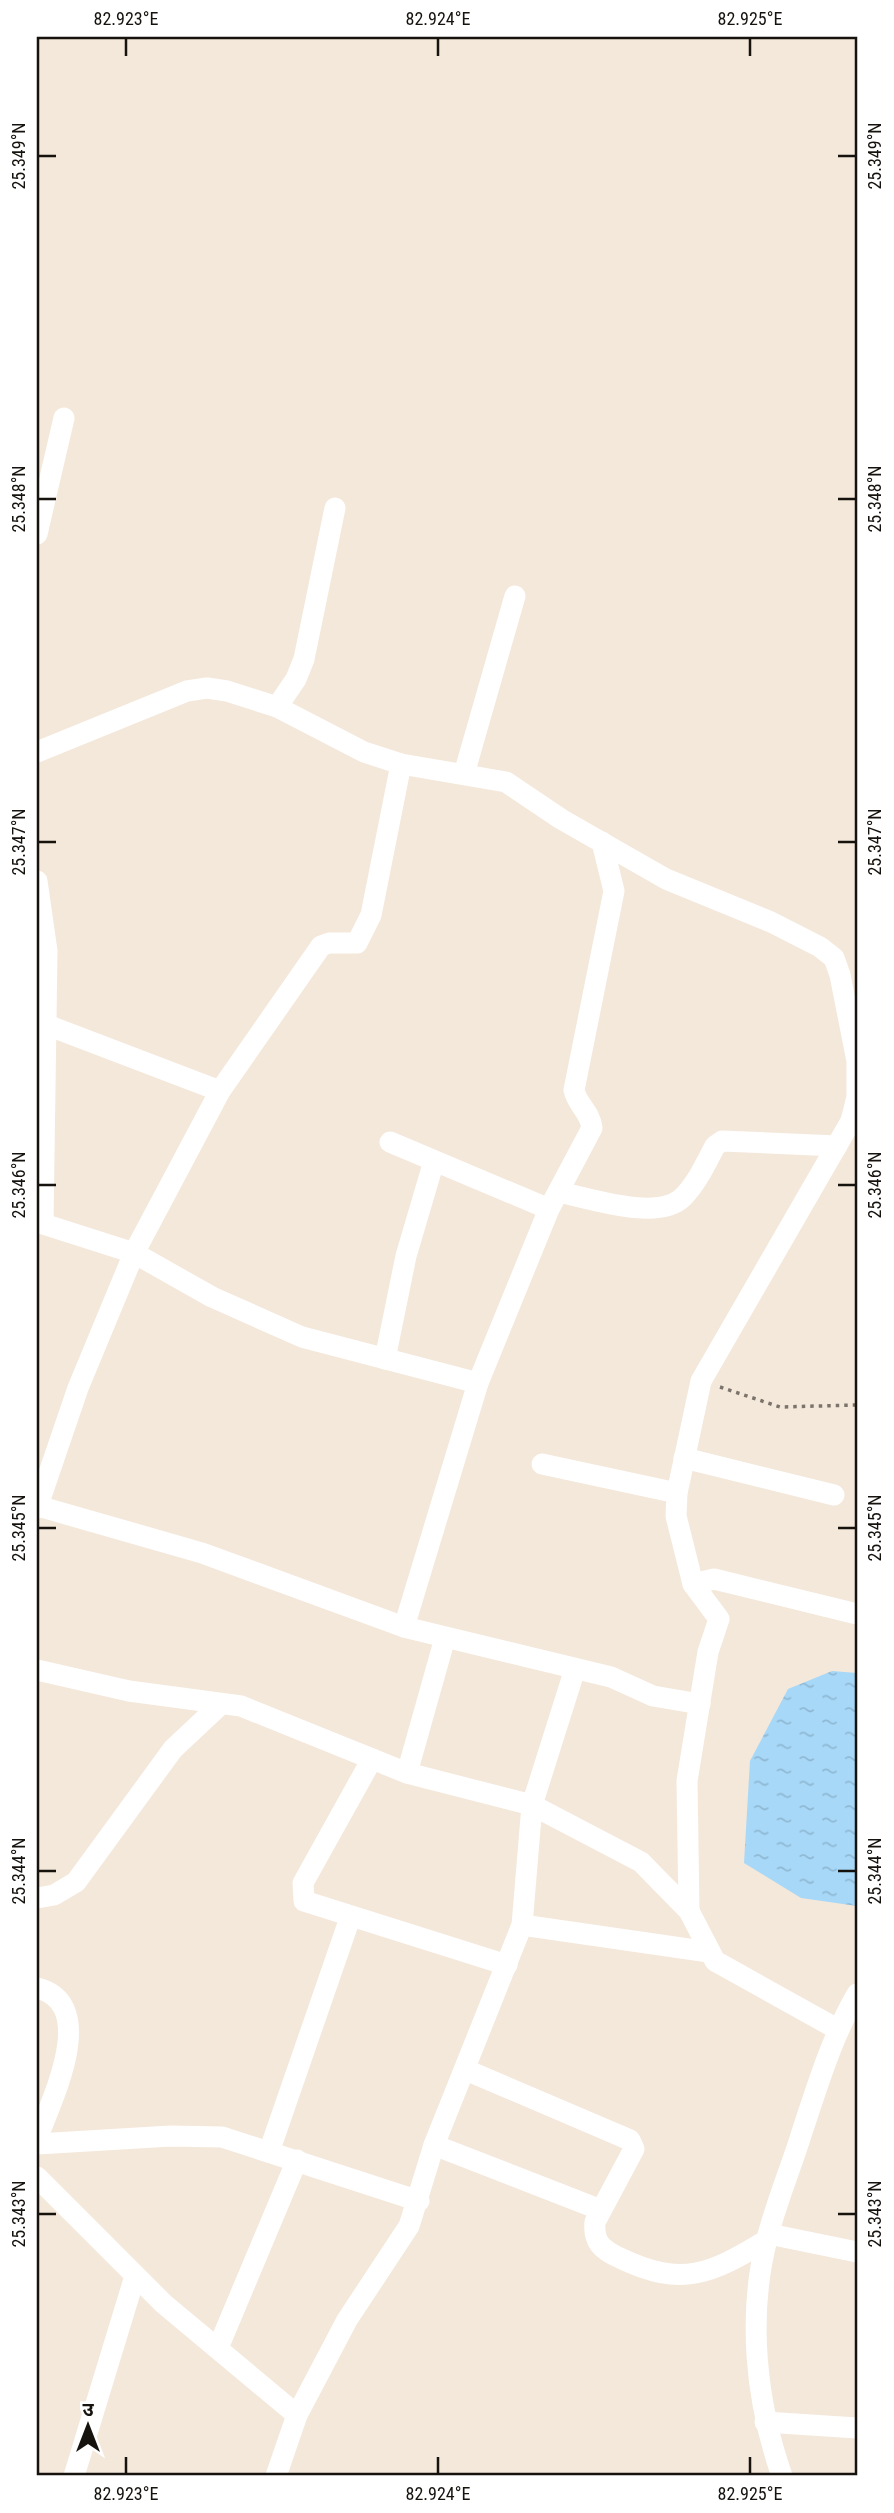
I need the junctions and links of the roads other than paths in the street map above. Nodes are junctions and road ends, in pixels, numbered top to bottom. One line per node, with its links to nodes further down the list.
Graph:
1 (64, 418): 3 (street)
2 (335, 508): 5 (street)
3 (37, 534)
4 (515, 596): 8 (street)
5 (277, 707): 6 (street); 7 (street)
6 (37, 752)
7 (401, 764): 8 (street); 12 (street)
8 (464, 774): 9 (street)
9 (601, 842): 14 (street); 16 (street)
10 (37, 881): 11 (street)
11 (43, 1024): 12 (street); 17 (street)
12 (220, 1091): 18 (street)
13 (390, 1142): 15 (street)
14 (837, 1146): 16 (street); 21 (street)
15 (434, 1161): 16 (street); 19 (street)
16 (554, 1200): 20 (street)
17 (40, 1223): 18 (street)
18 (134, 1253): 19 (street); 23 (street)
19 (384, 1359): 20 (street)
20 (478, 1383): 29 (street)
21 (684, 1458): 24 (street); 25 (street)
22 (542, 1464): 24 (street)
23 (43, 1467): 26 (street)
24 (677, 1493): 27 (street)
25 (834, 1495)
26 (37, 1507): 29 (street)
27 (693, 1584): 28 (street); 34 (street)
28 (857, 1614)
29 (404, 1627): 30 (street)
30 (445, 1638): 31 (street); 36 (street)
31 (575, 1669): 34 (street); 37 (street)
32 (37, 1670): 33 (street)
33 (220, 1704): 35 (street); 38 (street)
34 (700, 1704): 39 (street)
35 (372, 1759): 36 (street); 40 (street)
36 (407, 1773): 37 (street)
37 (532, 1805): 39 (street); 41 (street)
38 (37, 1898)
39 (688, 1911): 42 (street)
40 (350, 1918): 43 (street); 50 (street)
41 (522, 1925): 42 (street); 43 (street)
42 (709, 1952): 46 (street)
43 (507, 1965): 47 (street)
44 (37, 1988): 48 (street)
45 (857, 1994): 46 (street)
46 (837, 2029): 55 (street)
47 (466, 2070): 49 (street); 54 (street)
48 (37, 2142): 50 (street)
49 (434, 2145): 53 (street); 54 (street)
50 (270, 2152): 51 (street)
51 (297, 2160): 53 (street); 58 (street)
52 (37, 2177): 57 (street)
53 (419, 2202): 59 (street)
54 (601, 2210): 55 (street)
55 (768, 2237): 56 (street); 60 (street)
56 (857, 2252)
57 (135, 2276): 58 (street); 63 (street)
58 (218, 2348): 59 (street)
59 (297, 2415): 64 (street)
60 (765, 2422): 61 (street); 62 (street)
61 (857, 2428)
62 (775, 2475)
63 (74, 2476)
64 (276, 2476)

